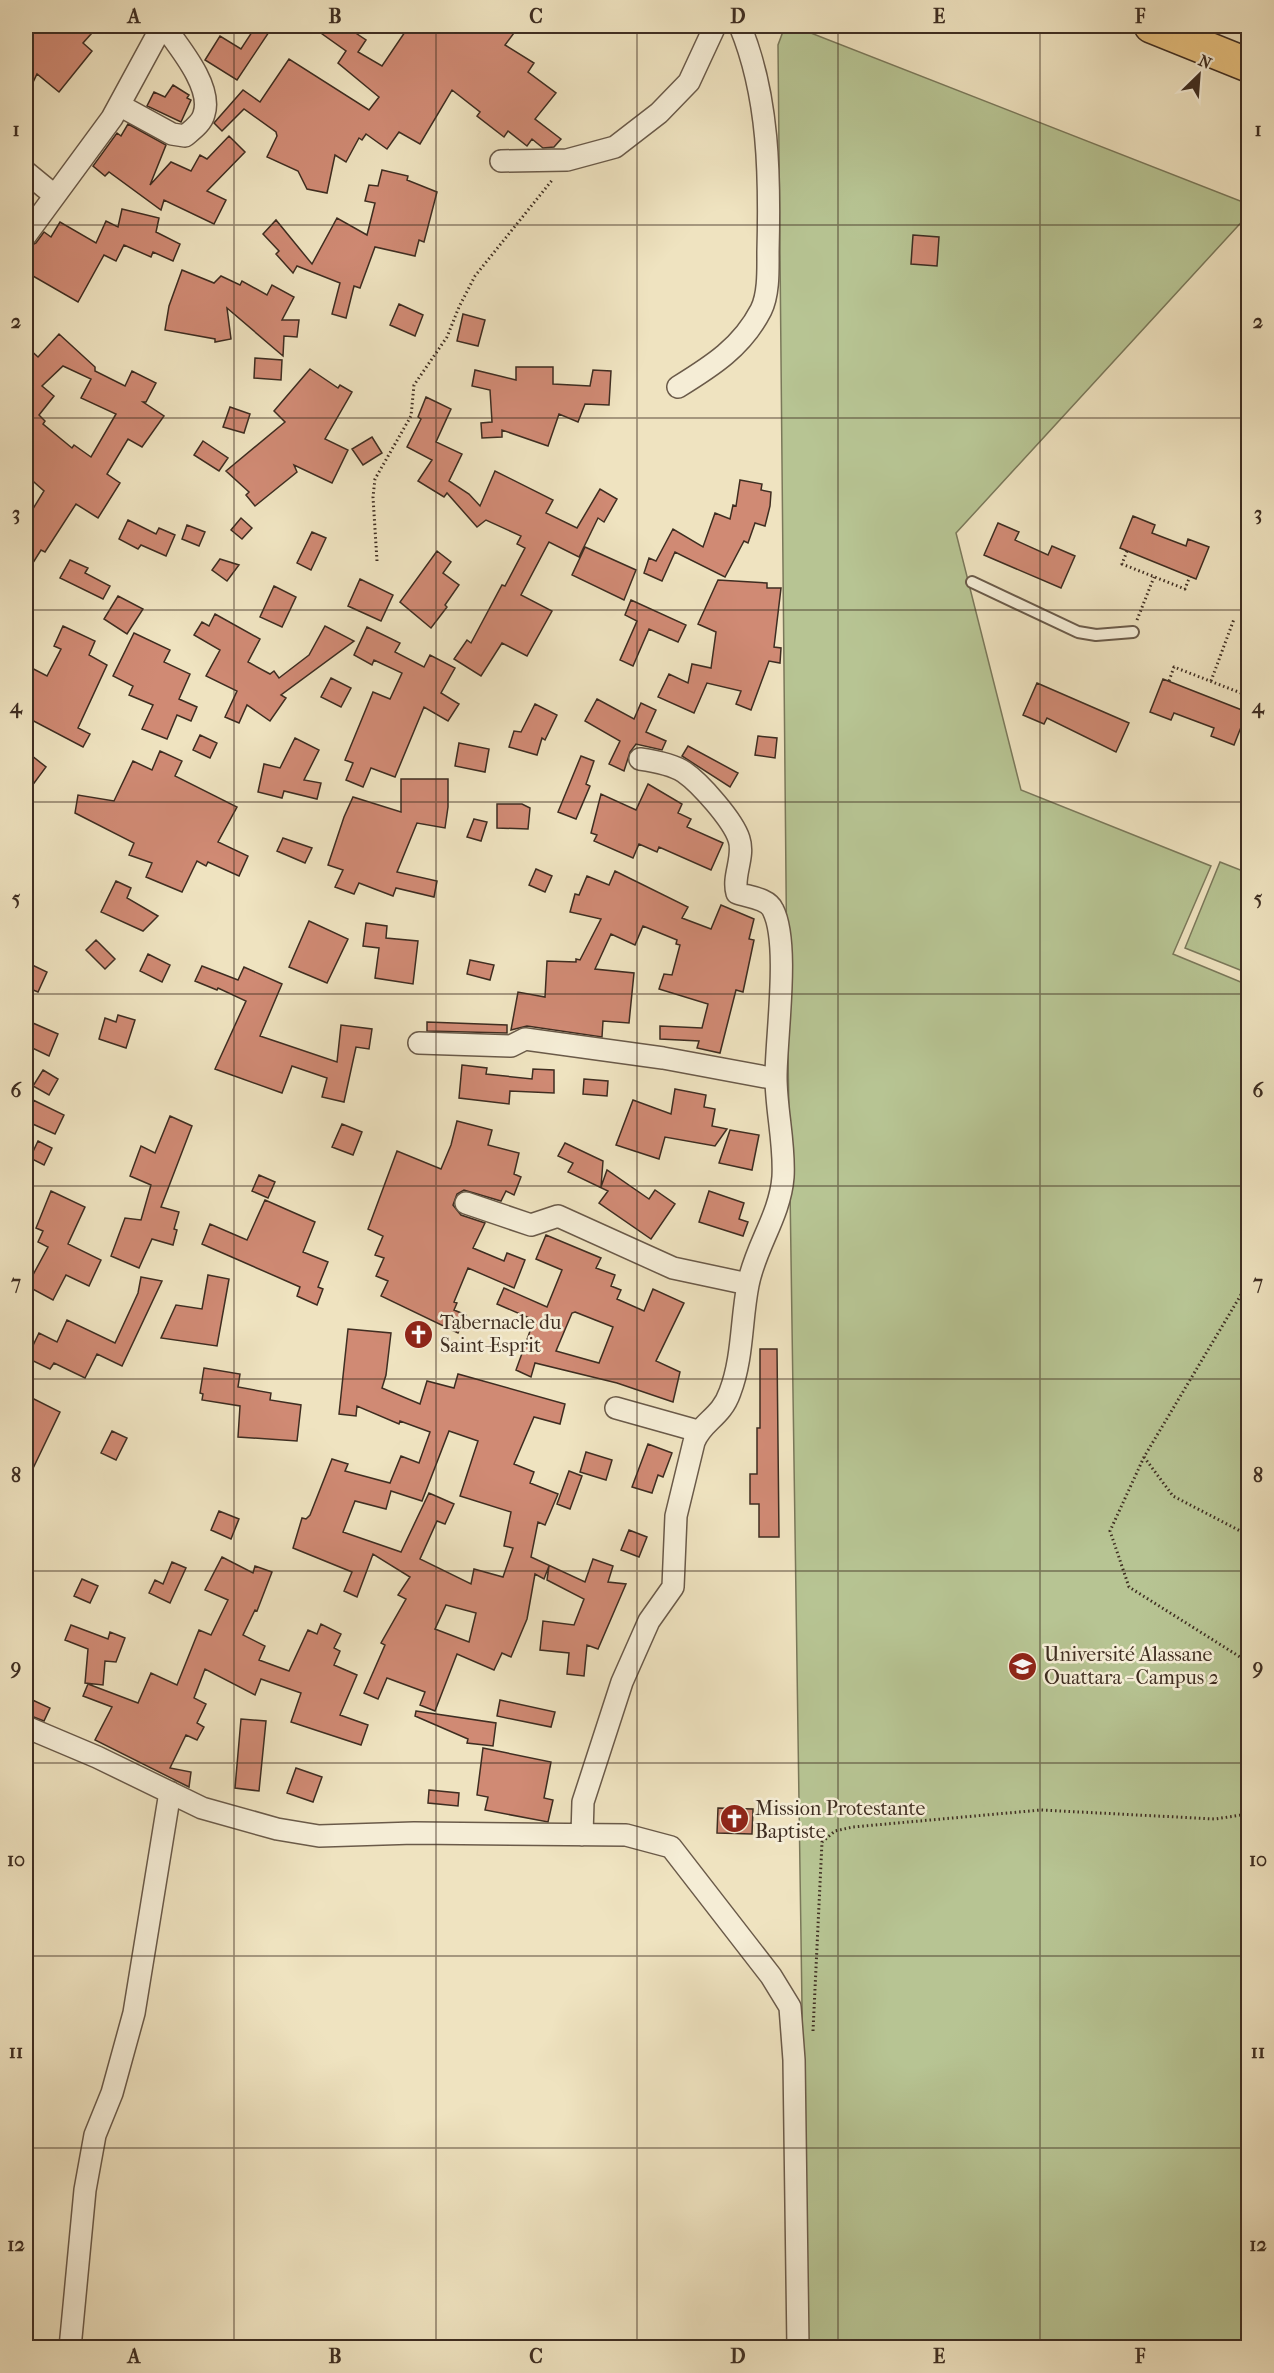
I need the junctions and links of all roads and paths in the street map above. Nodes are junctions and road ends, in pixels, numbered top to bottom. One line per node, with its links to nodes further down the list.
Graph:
1 (163, 26): 6 (street); 6 (street)
2 (715, 26): 7 (street)
3 (740, 26): 12 (street)
4 (1151, 26): 5 (main road)
5 (1248, 65)
6 (119, 105): 10 (street)
7 (567, 160): 8 (street); 14 (path)
8 (501, 161)
9 (26, 172): 10 (street)
10 (54, 195): 11 (street)
11 (26, 235)
12 (678, 387)
13 (1127, 551): 16 (path)
14 (377, 561)
15 (1190, 576): 16 (path)
16 (1154, 577): 19 (path)
17 (972, 582): 19 (lane)
18 (1234, 619): 21 (path)
19 (1133, 632)
20 (1169, 681): 21 (path)
21 (1211, 681): 22 (path)
22 (1241, 709)
23 (640, 759): 25 (street)
24 (418, 1043): 25 (street)
25 (776, 1078): 28 (street)
26 (466, 1203): 28 (street)
27 (1248, 1283): 31 (path)
28 (748, 1284): 30 (street)
29 (616, 1408): 30 (street)
30 (698, 1431): 37 (street)
31 (1144, 1457): 32 (path); 33 (path)
32 (1248, 1535)
33 (1248, 1662)
34 (26, 1727): 35 (street)
35 (170, 1792): 37 (street); 39 (street)
36 (1248, 1814): 38 (path)
37 (582, 1835): 40 (street)
38 (813, 2036)
39 (70, 2348)
40 (798, 2348)

